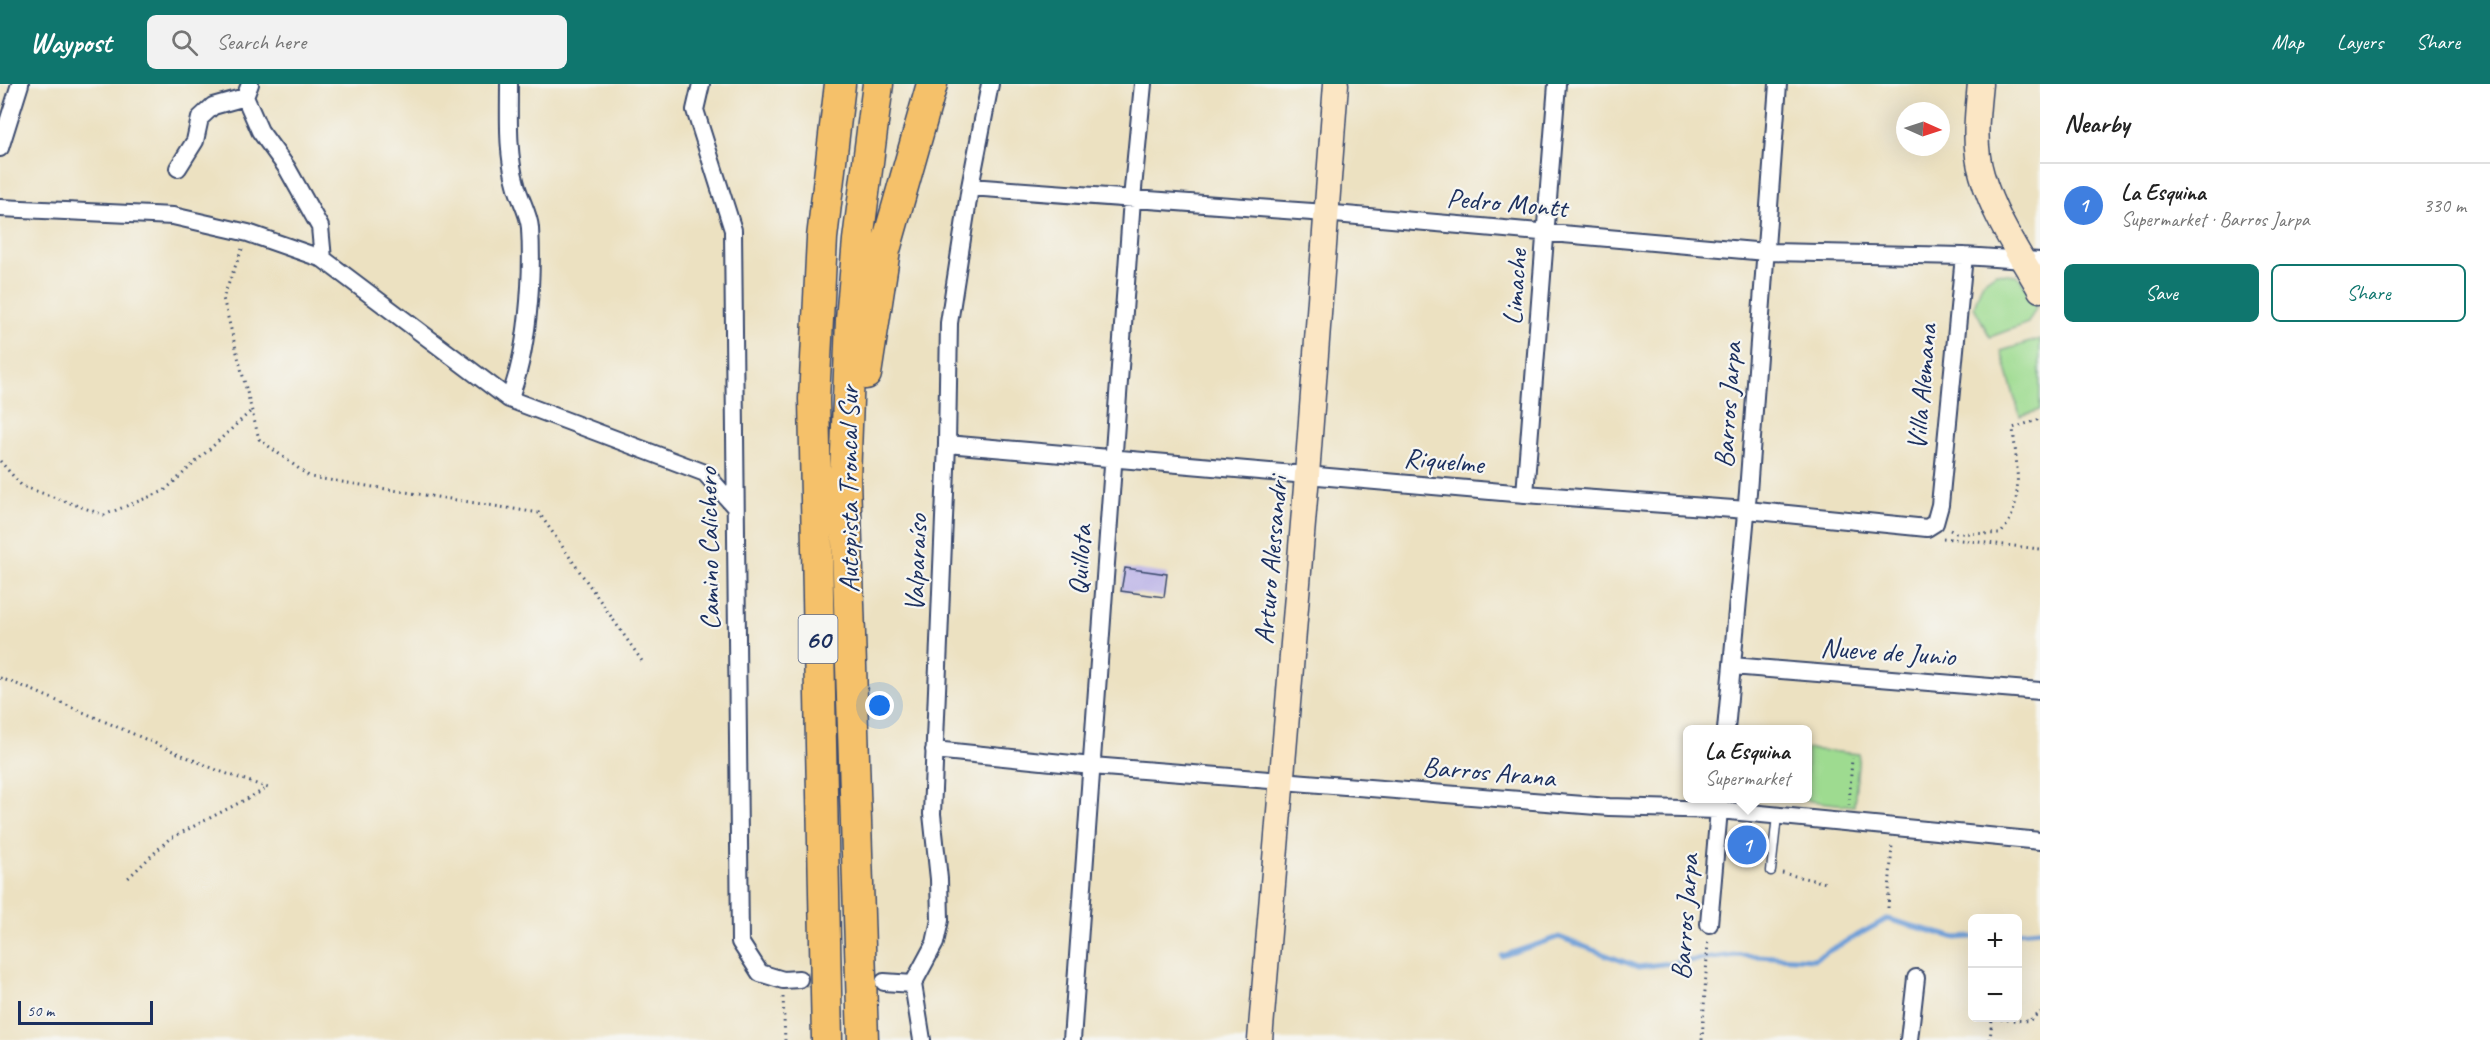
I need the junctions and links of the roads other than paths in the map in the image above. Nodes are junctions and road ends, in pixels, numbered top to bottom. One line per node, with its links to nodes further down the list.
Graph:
1 (20, 84): 14 (street)
2 (508, 84): 26 (street)
3 (700, 84): 31 (street, Camino Calichero)
4 (840, 84): 50 (highway, Autopista Troncal Sur / 60)
5 (878, 84): 34 (highway, Autopista Troncal Sur / 60)
6 (932, 84): 34 (highway)
7 (990, 84): 16 (street, Valparaíso)
8 (1143, 84): 17 (street, Quillota)
9 (1336, 84): 19 (main road, Arturo Alessandri)
10 (1557, 84): 20 (street, Limache)
11 (1778, 84): 21 (street, Barros Jarpa)
12 (1980, 84): 24 (main road)
13 (248, 91): 15 (street); 23 (street)
14 (0, 148)
15 (178, 168)
16 (970, 187): 17 (street, Pedro Montt); 27 (street, Valparaíso)
17 (1132, 199): 19 (street, Pedro Montt); 28 (street, Quillota)
18 (0, 208): 23 (street)
19 (1327, 213): 20 (street, Pedro Montt); 29 (main road, Arturo Alessandri)
20 (1545, 232): 21 (street, Pedro Montt); 30 (street, Limache)
21 (1766, 252): 22 (street, Pedro Montt); 32 (street, Barros Jarpa)
22 (1964, 256): 24 (street, Pedro Montt); 33 (street, Villa Alemana)
23 (323, 259): 26 (street)
24 (2032, 261): 25 (main road)
25 (2040, 290)
26 (509, 399): 31 (street)
27 (947, 444): 28 (street, Riquelme); 38 (street, Valparaíso)
28 (1114, 458): 29 (street, Riquelme); 39 (street, Quillota)
29 (1307, 475): 30 (street, Riquelme); 40 (main road, Arturo Alessandri)
30 (1525, 494): 32 (street, Riquelme)
31 (735, 507): 47 (street, Camino Calichero)
32 (1747, 510): 33 (street, Riquelme); 35 (street, Barros Jarpa)
33 (1935, 523)
34 (849, 638): 51 (highway, Autopista Troncal Sur / 60)
35 (1732, 666): 36 (street, Nueve de Junio); 37 (street, Barros Jarpa)
36 (2040, 691)
37 (1726, 725)
38 (934, 750): 39 (street, Barros Arana); 49 (street, Valparaíso)
39 (1092, 766): 40 (street, Barros Arana); 53 (street, Quillota)
40 (1283, 781): 41 (street, Barros Arana); 54 (main road, Arturo Alessandri)
41 (1719, 804): 42 (street, Barros Arana); 45 (street, Barros Jarpa)
42 (1777, 816): 43 (street, Barros Arana); 44 (lane)
43 (2040, 841)
44 (1771, 871)
45 (1709, 924)
46 (1916, 978): 55 (street)
47 (791, 980)
48 (884, 982): 49 (street)
49 (913, 984): 52 (street)
50 (827, 1040)
51 (863, 1040)
52 (922, 1040)
53 (1072, 1040)
54 (1260, 1040)
55 (1909, 1040)

